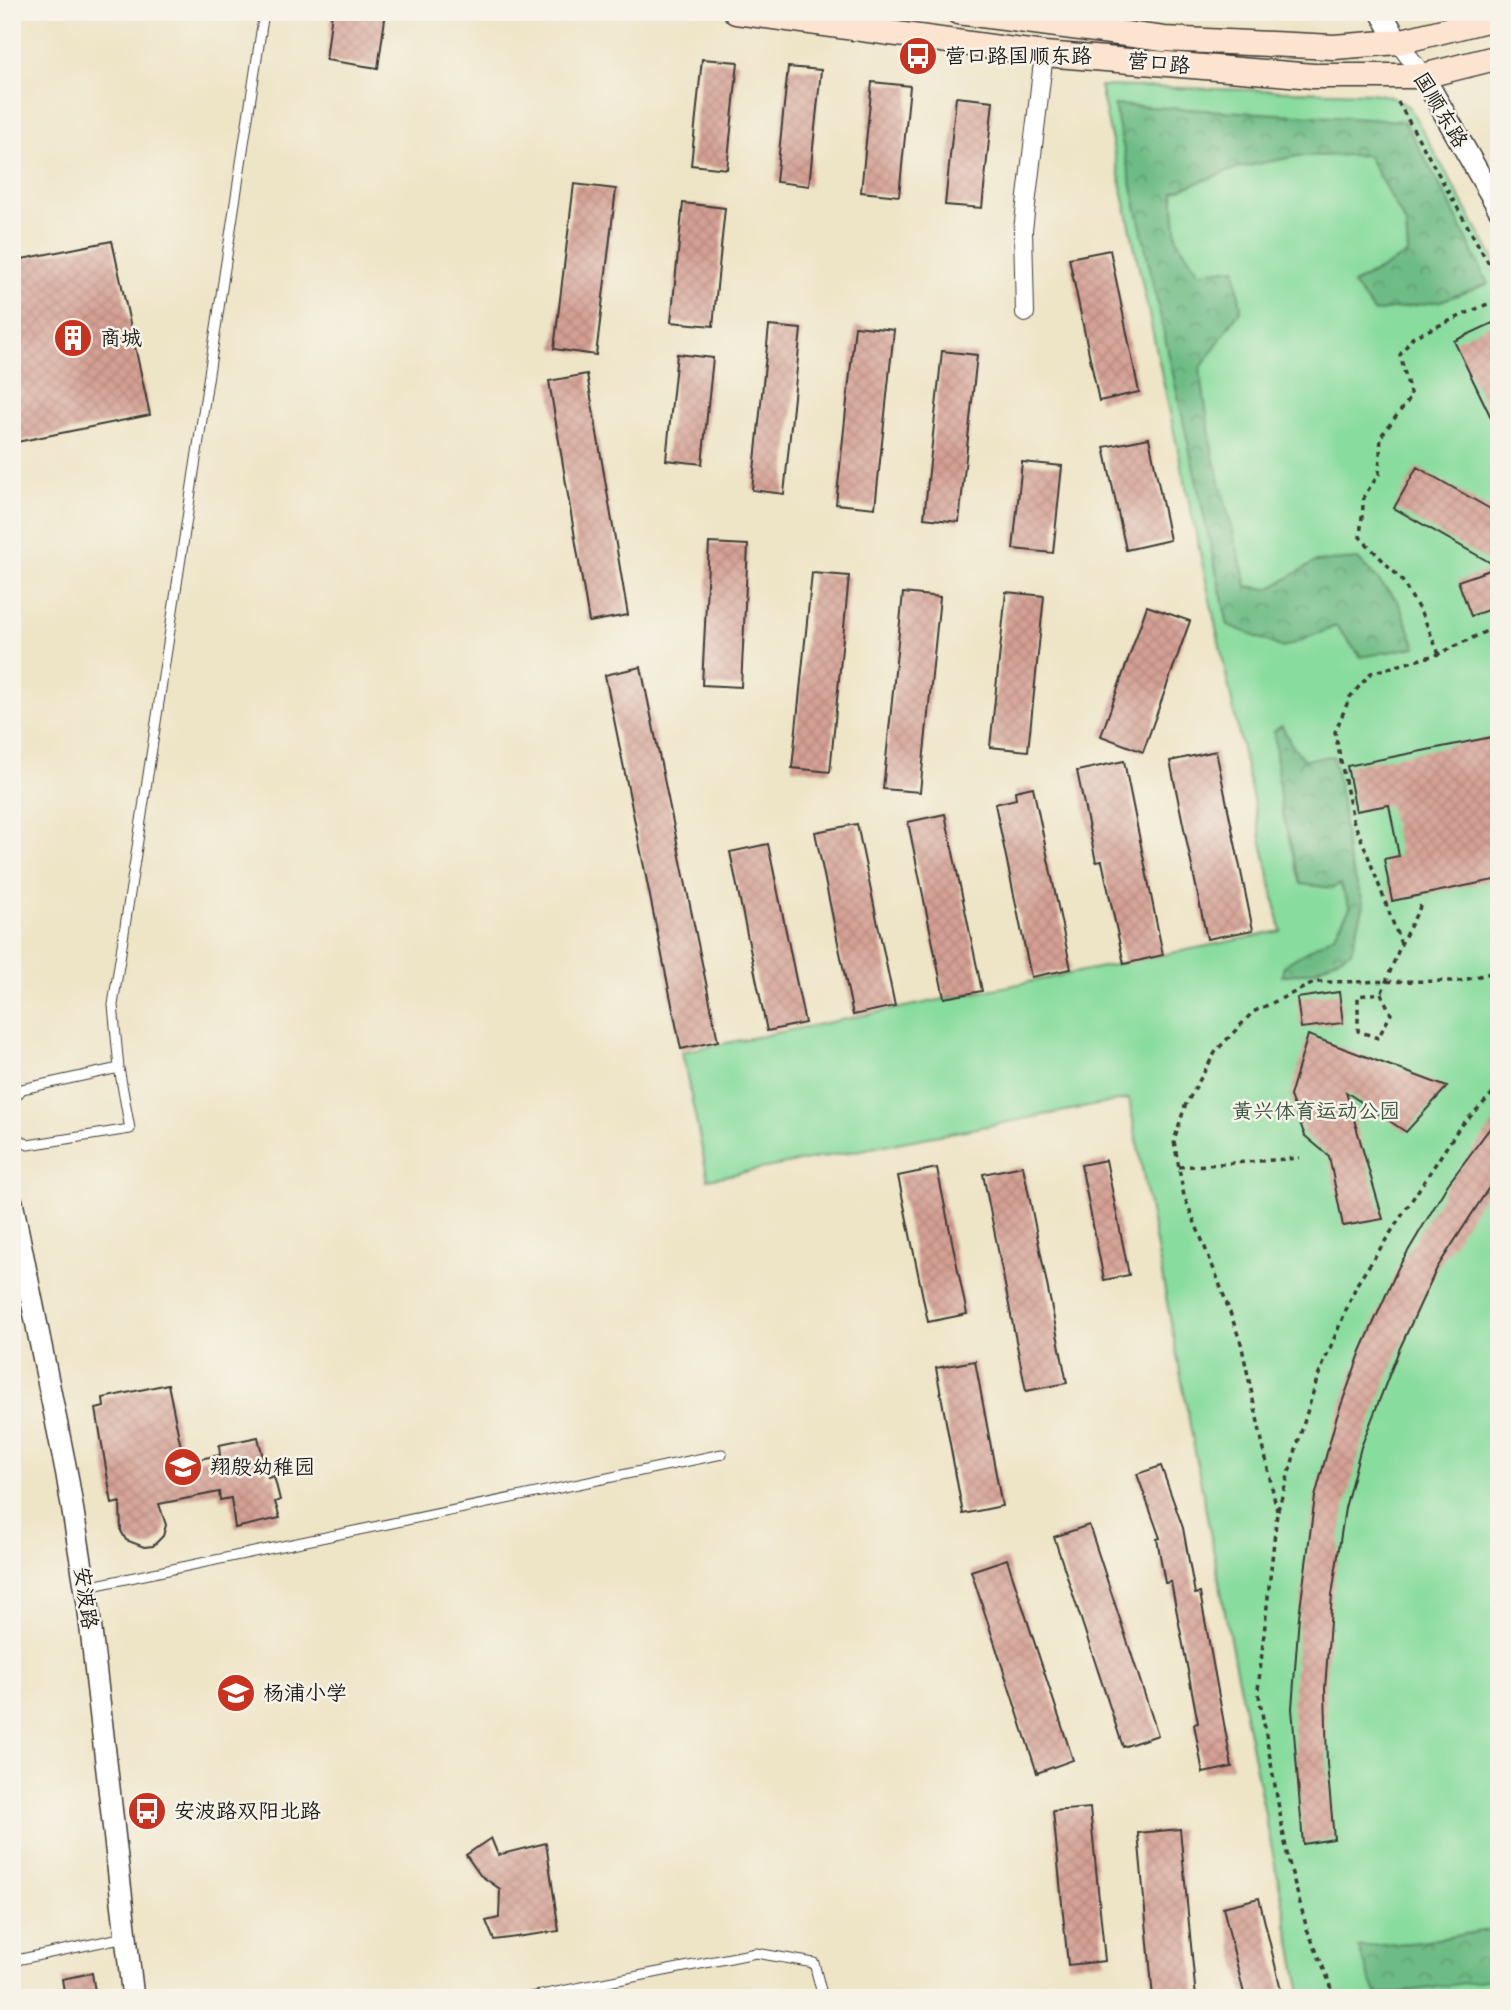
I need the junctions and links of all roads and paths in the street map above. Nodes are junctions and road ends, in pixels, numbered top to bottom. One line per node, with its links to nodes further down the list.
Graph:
1 (264, 12): 22 (lane)
2 (736, 12): 7 (main road, 营口路)
3 (958, 12): 6 (main road, 营口路)
4 (1381, 12): 6 (street, 国顺东路)
5 (1499, 17): 6 (main road, 营口路)
6 (1398, 42): 9 (street, 国顺东路)
7 (1044, 54): 9 (main road, 营口路); 14 (street)
8 (1499, 57): 9 (main road, 营口路)
9 (1423, 76): 11 (street, 国顺东路)
10 (1398, 102): 12 (path)
11 (1499, 209)
12 (1499, 282)
13 (1499, 299): 16 (path)
14 (1025, 313)
15 (1499, 625): 16 (path)
16 (1439, 654): 18 (path)
17 (1421, 905): 18 (path)
18 (1401, 944): 20 (path)
19 (1499, 971): 20 (path)
20 (1387, 982): 21 (path); 27 (path)
21 (1381, 993): 21 (path)
22 (119, 1068): 24 (lane); 25 (lane)
23 (1499, 1087): 30 (path)
24 (12, 1102)
25 (12, 1134)
26 (1300, 1158): 27 (path)
27 (1179, 1167): 30 (path)
28 (12, 1202): 31 (street, 安波路)
29 (722, 1454): 31 (lane)
30 (1277, 1513): 37 (path)
31 (85, 1588): 32 (street, 安波路)
32 (125, 1937): 33 (lane); 34 (street, 安波路)
33 (12, 1961)
34 (133, 1998)
35 (526, 1998): 36 (lane)
36 (823, 1998)
37 (1336, 1998)

